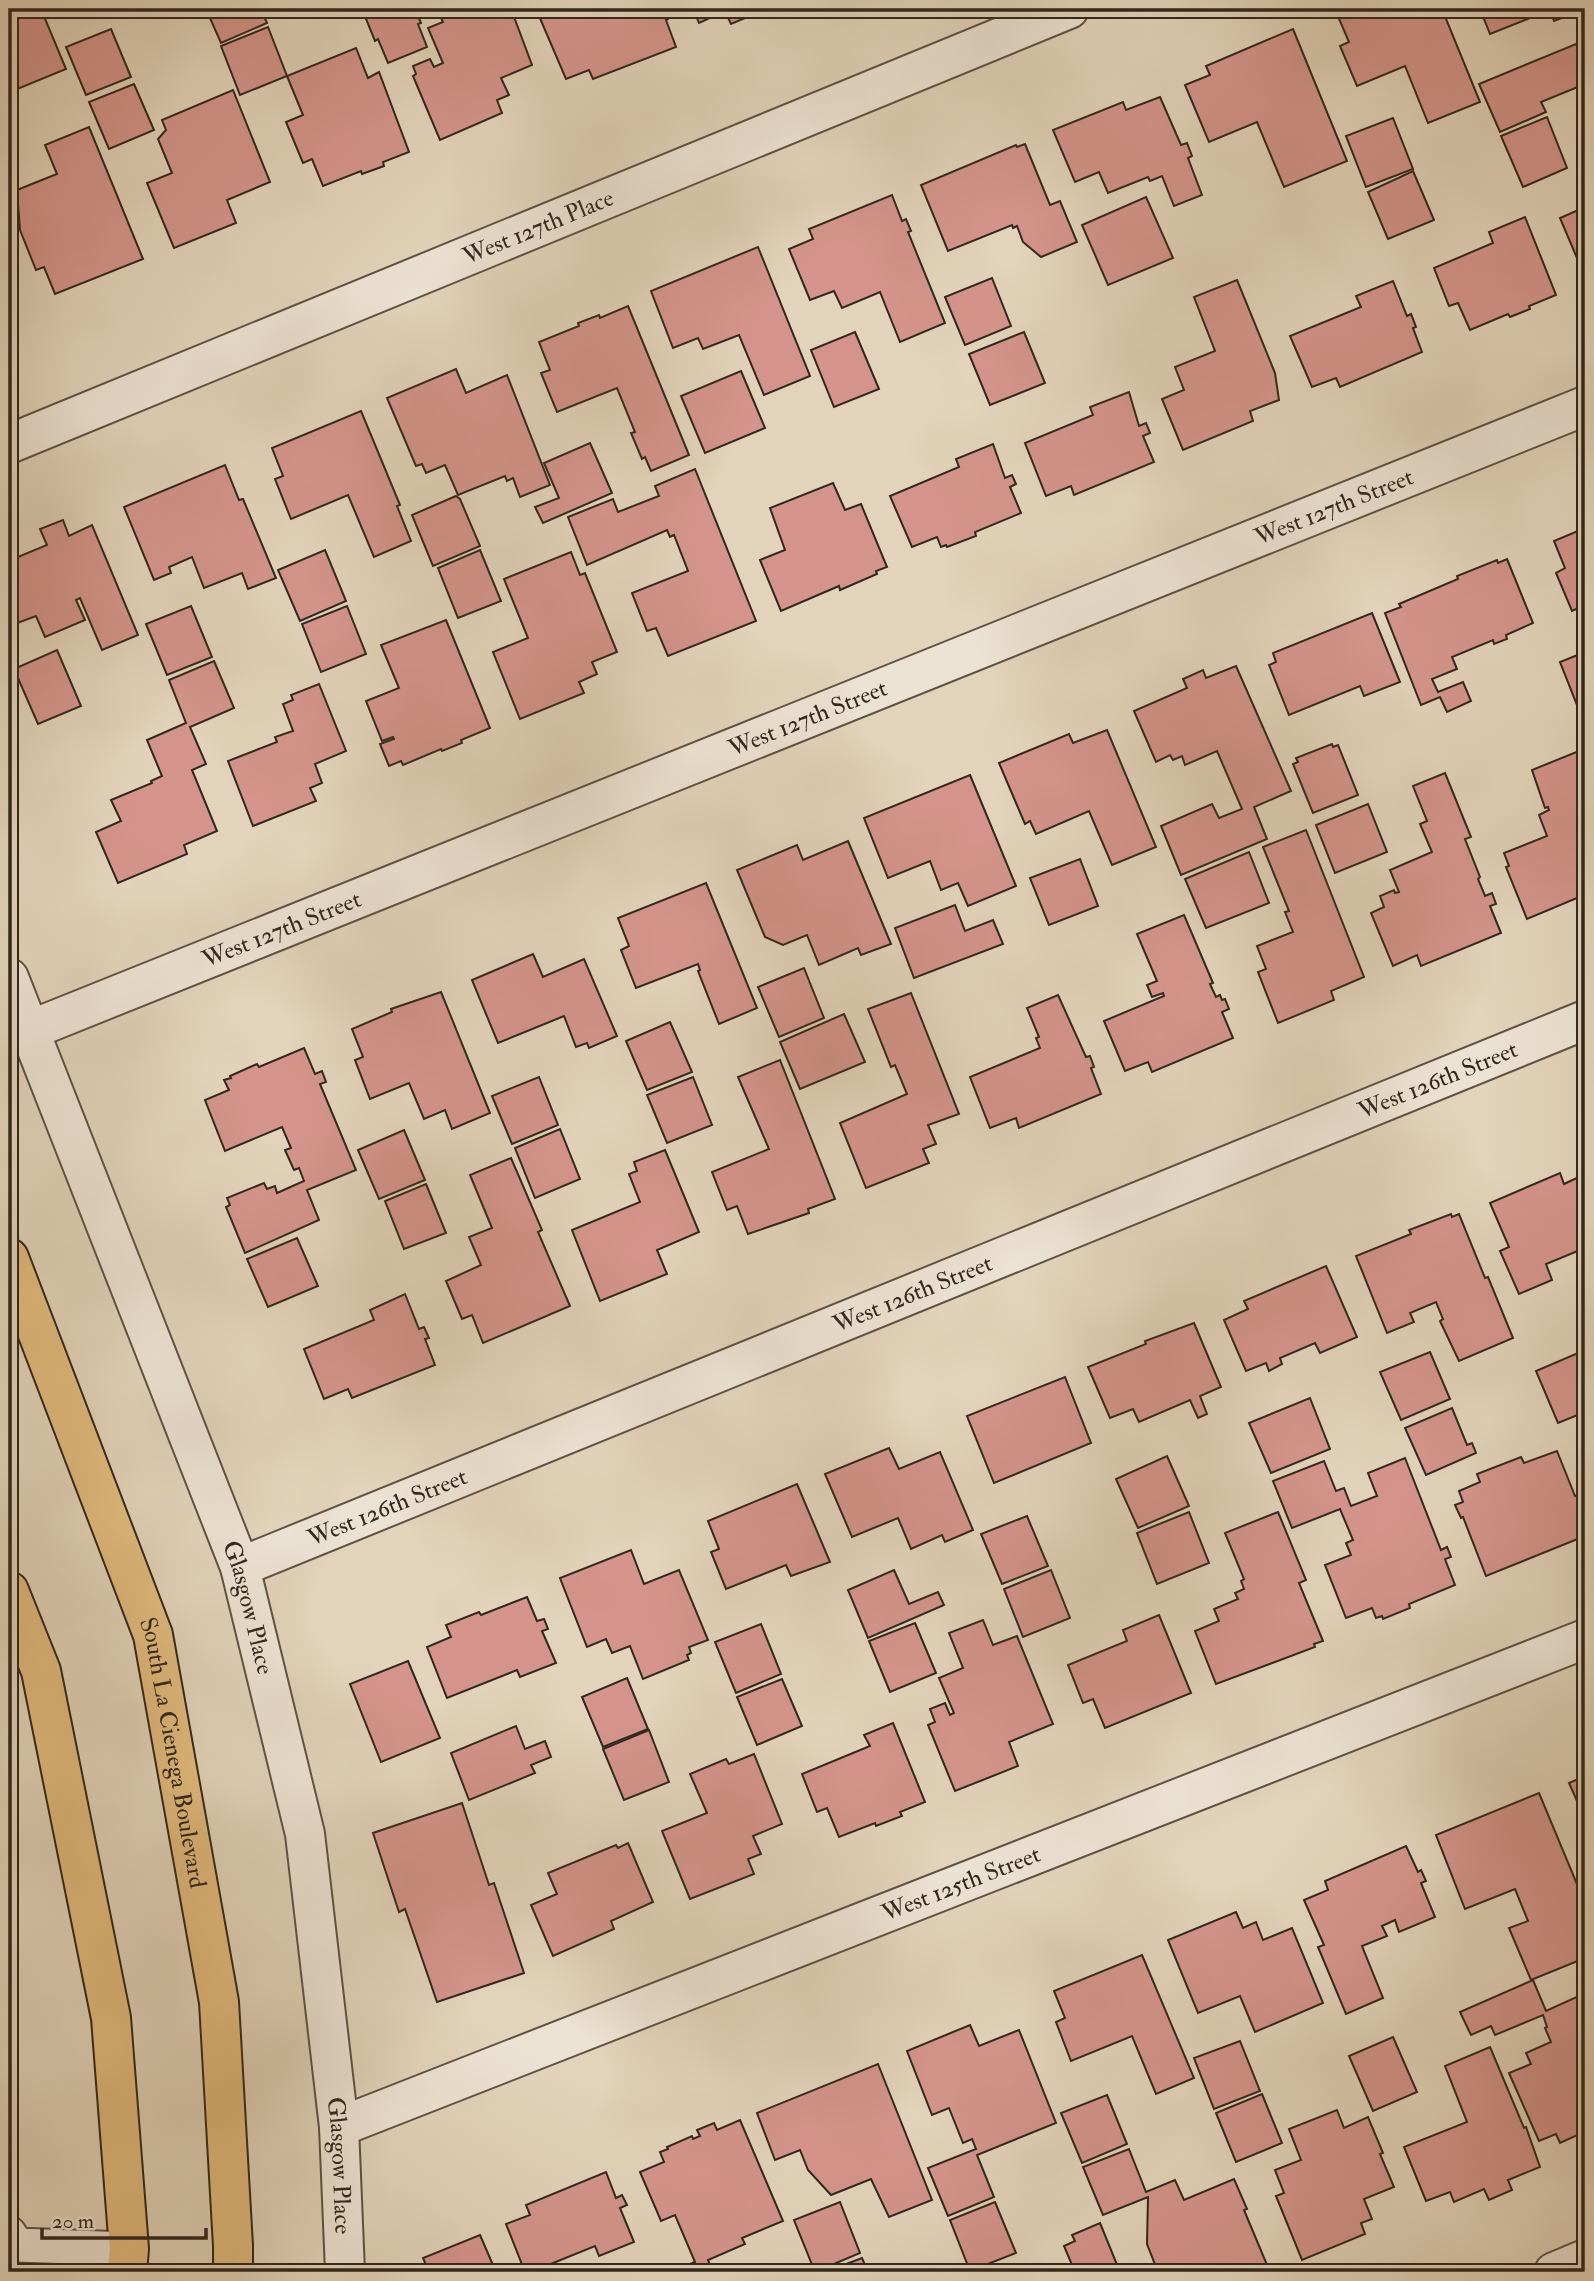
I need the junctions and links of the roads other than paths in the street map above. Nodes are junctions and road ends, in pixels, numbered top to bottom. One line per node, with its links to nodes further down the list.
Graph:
1 (1069, 9): 3 (street, West 127th Place)
2 (1585, 406): 6 (street, West 127th Street)
3 (9, 444)
4 (9, 978): 6 (street, Glasgow Place)
5 (1585, 1020): 8 (street, West 126th Street)
6 (30, 1030): 8 (street, Glasgow Place)
7 (9, 1258): 15 (main road, South La Cienega Boulevard)
8 (240, 1567): 11 (street, Glasgow Place)
9 (9, 1591): 14 (main road)
10 (1585, 1639): 11 (street, West 125th Street)
11 (339, 2127): 16 (street, Glasgow Place)
12 (9, 2233): 14 (lane)
13 (1585, 2259): 17 (street)
14 (128, 2261)
15 (233, 2272)
16 (345, 2272)
17 (1553, 2272)

